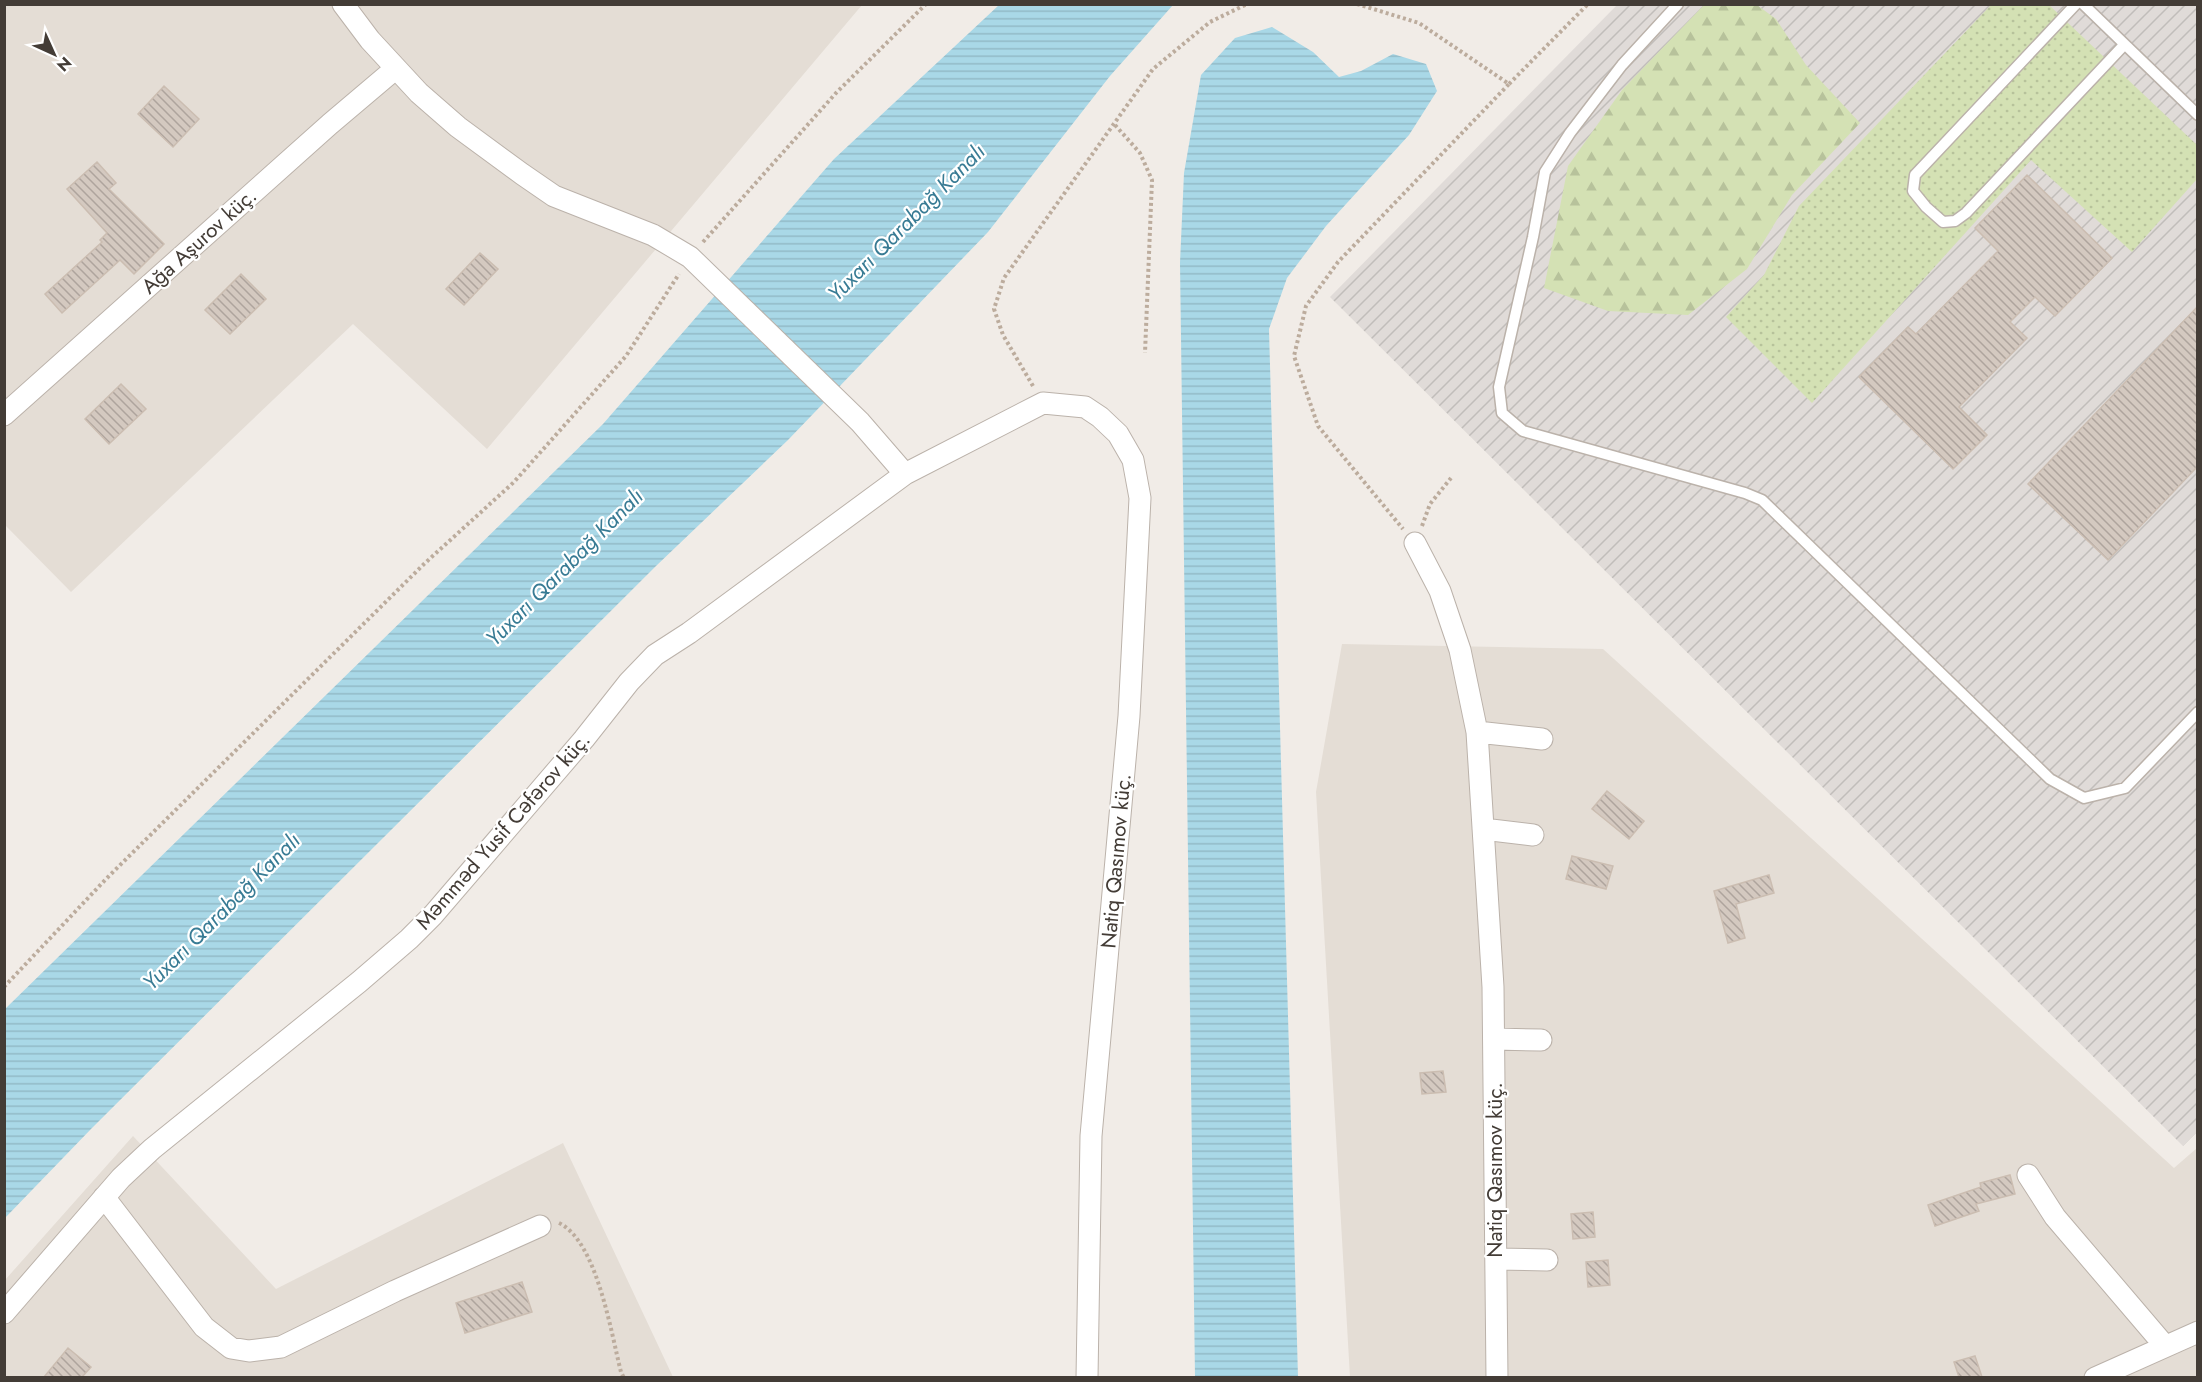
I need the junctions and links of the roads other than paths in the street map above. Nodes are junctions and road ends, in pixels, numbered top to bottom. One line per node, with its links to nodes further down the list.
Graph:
1 (343, 4): 6 (street)
2 (1678, 4): 12 (lane)
3 (2076, 4): 5 (lane)
4 (2083, 4): 5 (lane)
5 (2124, 45): 7 (lane)
6 (395, 69): 9 (street, Ağa Aşurov küç.); 10 (street)
7 (2198, 115)
8 (1043, 403): 10 (street, Məmməd Yusif Cəfərov küç.); 27 (street, Natiq Qasımov küç.)
9 (4, 415)
10 (905, 474): 20 (street, Məmməd Yusif Cəfərov küç.)
11 (1415, 543): 13 (street, Natiq Qasımov küç.)
12 (2198, 712)
13 (1477, 732): 14 (street); 15 (street, Natiq Qasımov küç.)
14 (1542, 739)
15 (1483, 829): 16 (street); 17 (street, Natiq Qasımov küç.)
16 (1533, 835)
17 (1494, 1039): 18 (street); 22 (street, Natiq Qasımov küç.)
18 (1541, 1040)
19 (2028, 1175): 26 (street)
20 (104, 1197): 21 (street); 24 (street, Məmməd Yusif Cəfərov küç.)
21 (540, 1226)
22 (1496, 1259): 23 (street); 28 (street, Natiq Qasımov küç.)
23 (1547, 1260)
24 (4, 1313)
25 (2198, 1332): 26 (street)
26 (2165, 1346): 29 (street)
27 (1087, 1377)
28 (1497, 1377)
29 (2095, 1377)

